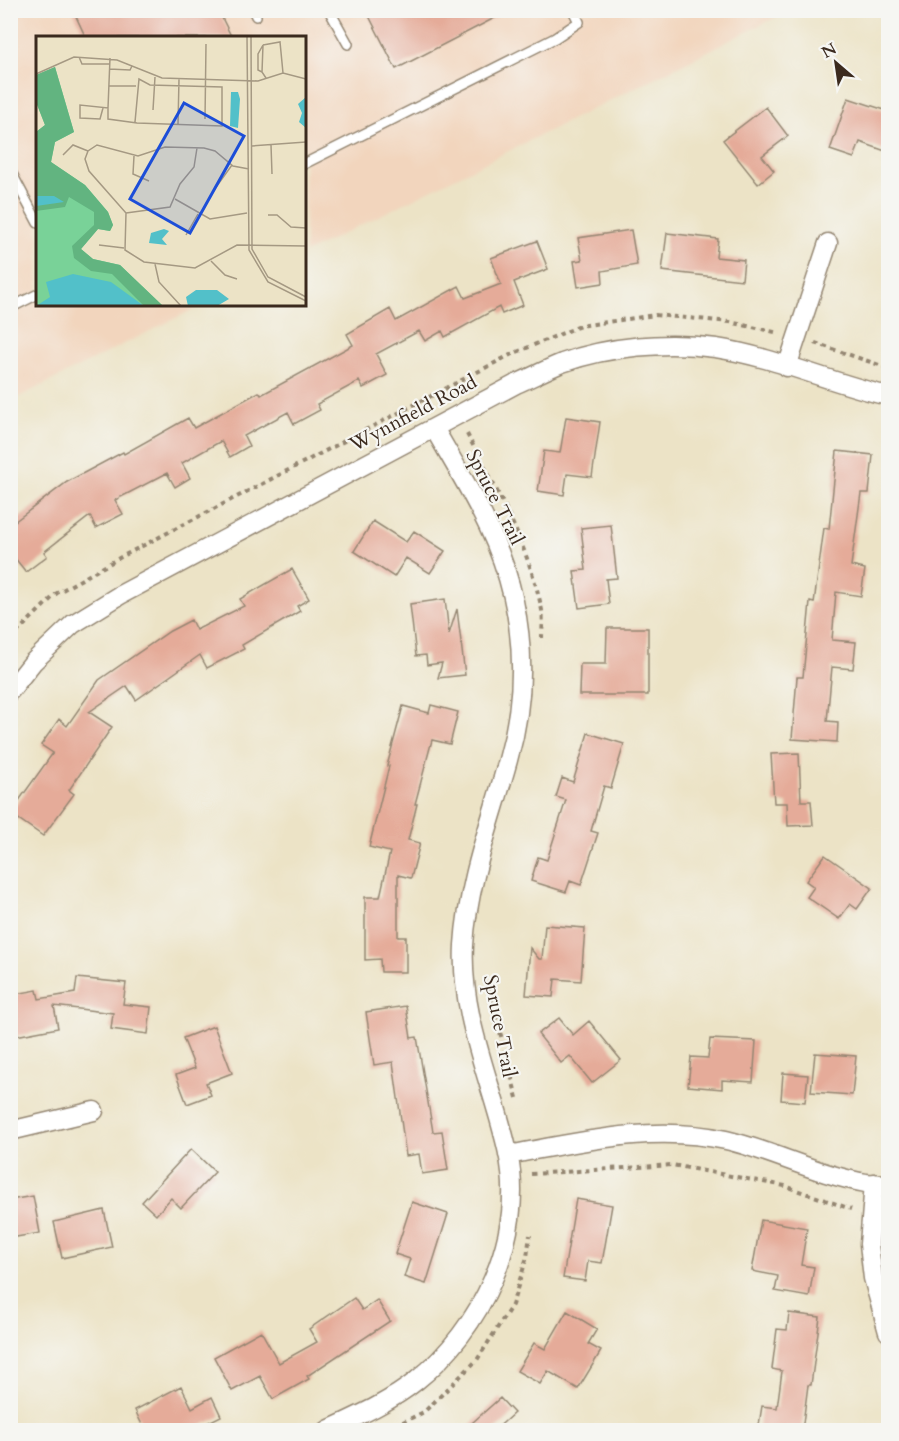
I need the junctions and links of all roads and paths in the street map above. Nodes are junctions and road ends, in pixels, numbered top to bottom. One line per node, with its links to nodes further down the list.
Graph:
1 (329, 10): 3 (lane)
2 (573, 10): 4 (lane)
3 (348, 44)
4 (306, 163)
5 (10, 170): 6 (lane)
6 (36, 219)
7 (828, 243): 10 (street)
8 (36, 295): 9 (lane)
9 (10, 308)
10 (787, 367): 11 (street, Wynnfield Road); 12 (street, Wynnfield Road)
11 (888, 396)
12 (434, 428): 15 (street, Wynnfield Road); 20 (street, Spruce Trail)
13 (465, 430): 14 (path)
14 (543, 649)
15 (10, 691)
16 (488, 979): 17 (path)
17 (517, 1098)
18 (94, 1111): 19 (street)
19 (10, 1131)
20 (508, 1155): 21 (street); 26 (street, Spruce Trail)
21 (881, 1183): 25 (street)
22 (532, 1184): 23 (path)
23 (861, 1210)
24 (531, 1226): 27 (path)
25 (888, 1332)
26 (328, 1431)
27 (386, 1431)

